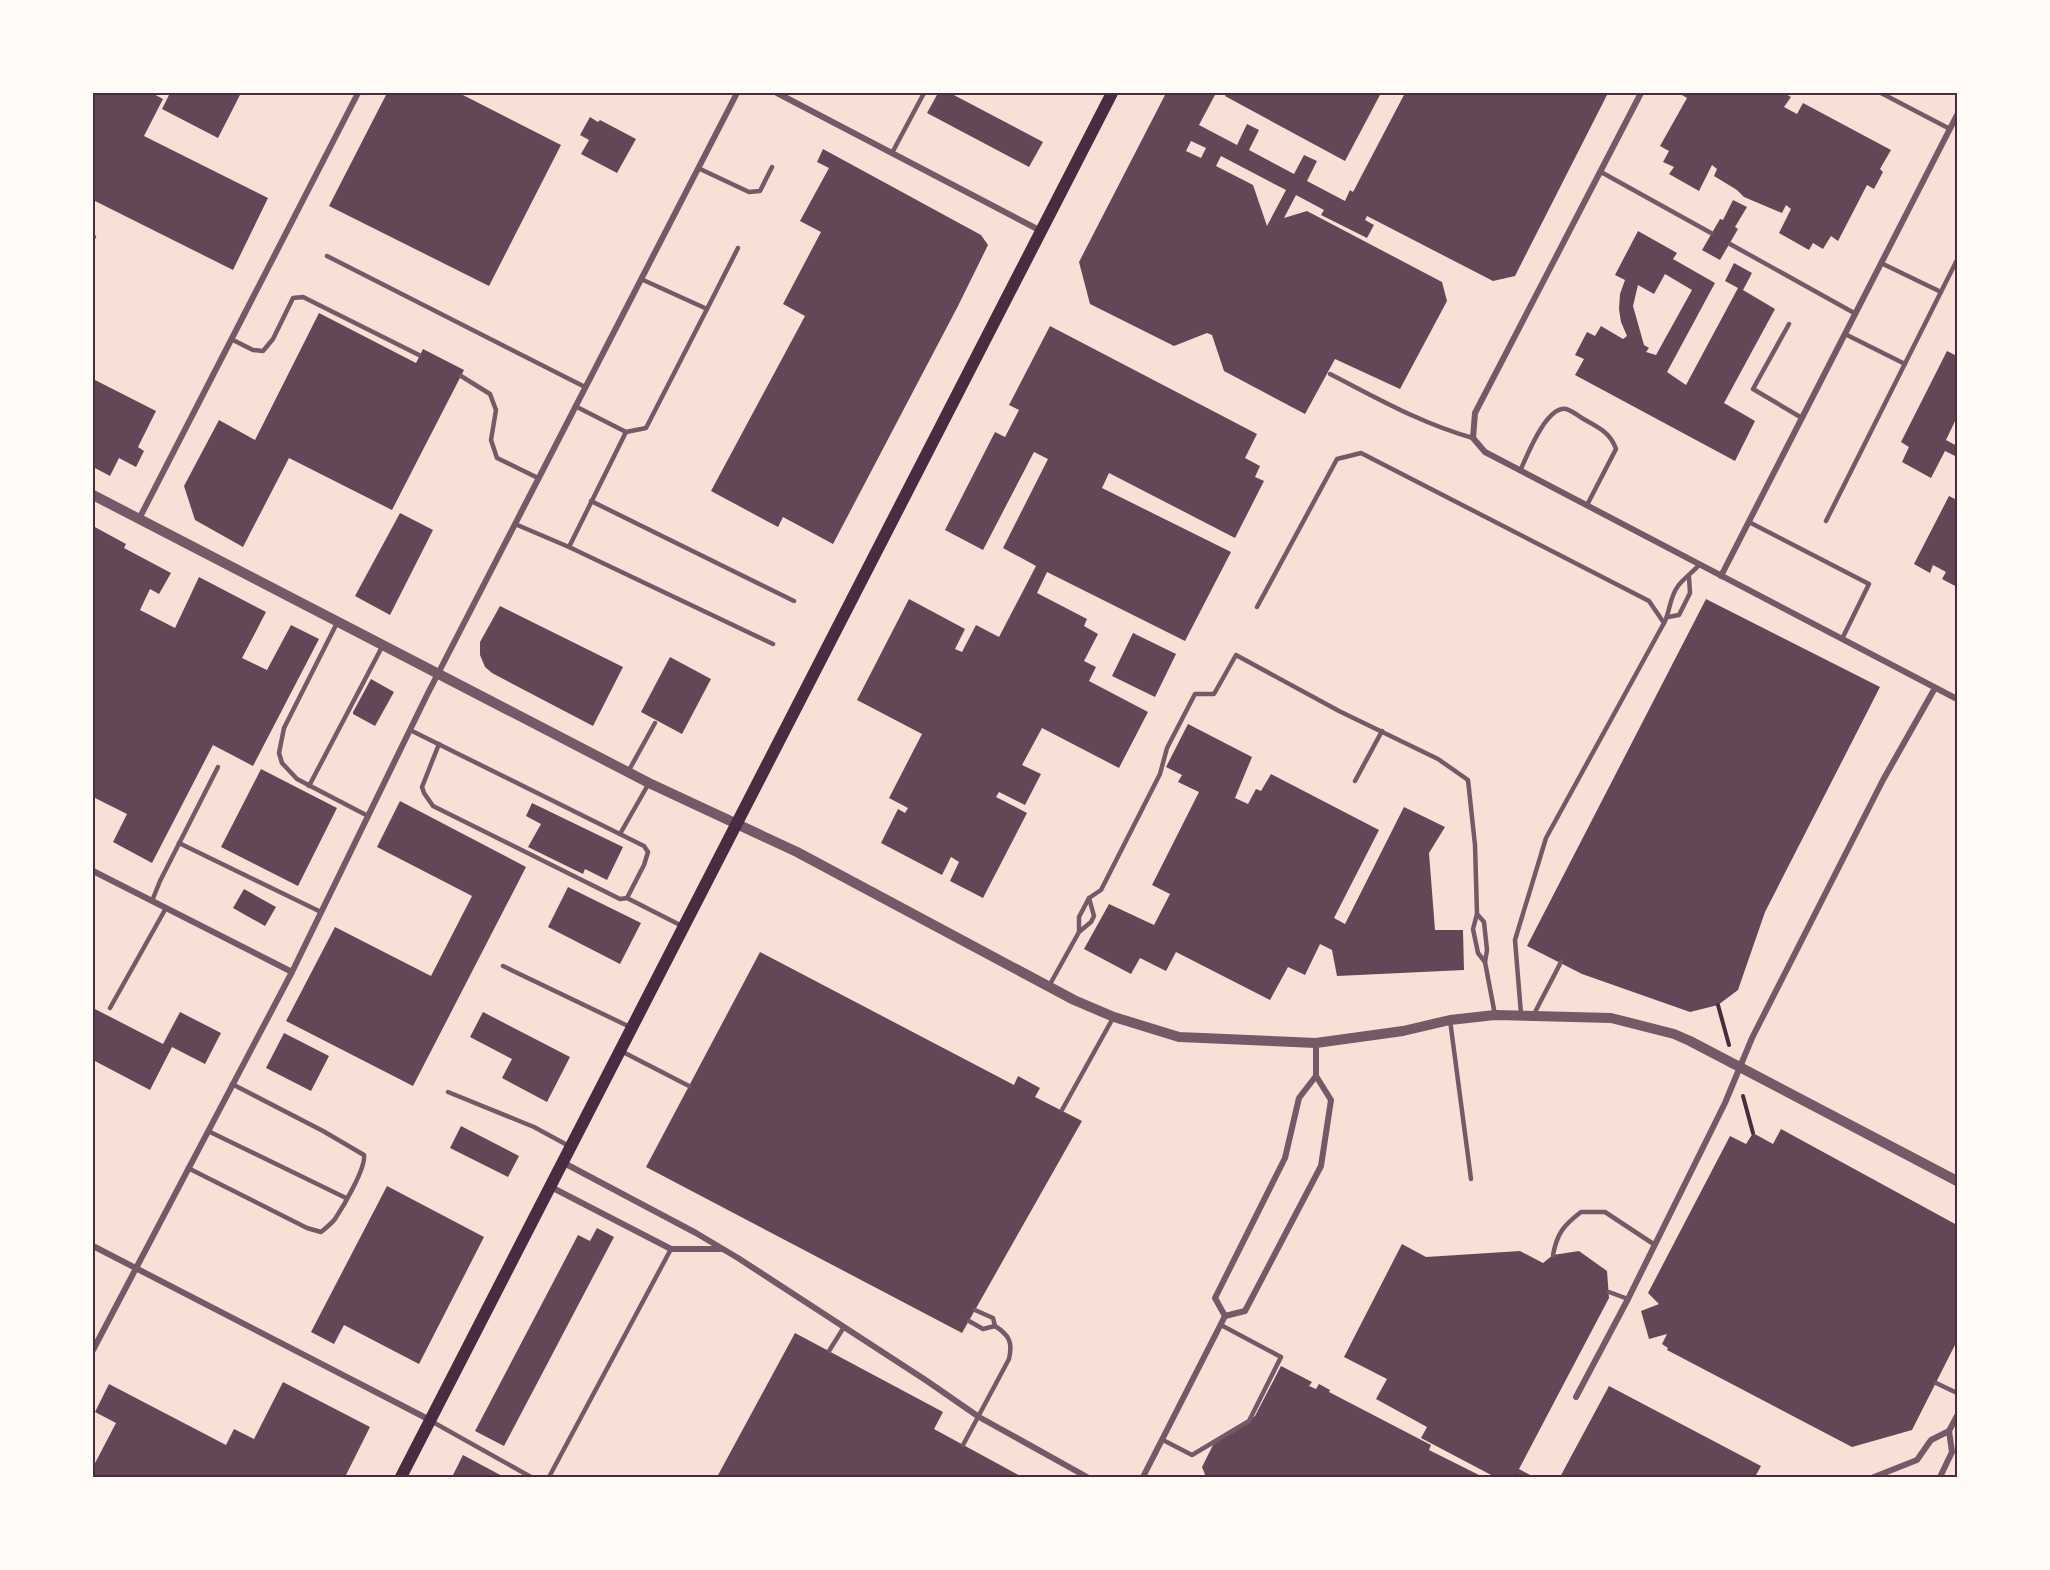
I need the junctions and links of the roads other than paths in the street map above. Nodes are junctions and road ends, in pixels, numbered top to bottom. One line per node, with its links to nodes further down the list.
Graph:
1 (358, 93): 27 (street)
2 (737, 93): 12 (street)
3 (777, 93): 10 (street)
4 (924, 93): 10 (lane)
5 (1112, 93): 14 (main road)
6 (1641, 93): 13 (street)
7 (1881, 93): 9 (lane)
8 (1957, 115): 9 (street)
9 (1950, 129): 20 (street)
10 (892, 153): 14 (street)
11 (772, 167): 12 (lane)
12 (698, 168): 21 (street)
13 (1601, 172): 15 (lane); 36 (street)
14 (1041, 231): 71 (main road)
15 (1711, 233)
16 (1730, 244): 24 (lane)
17 (738, 248): 23 (lane)
18 (327, 256): 32 (lane)
19 (1957, 260): 22 (lane)
20 (1881, 263): 22 (lane); 24 (street)
21 (641, 279): 23 (lane); 32 (street)
22 (1941, 292): 29 (lane)
23 (707, 309): 35 (lane)
24 (1856, 314): 26 (street)
25 (1789, 324): 34 (lane)
26 (1845, 334): 29 (lane); 34 (street)
27 (231, 339): 28 (lane); 42 (street)
28 (419, 355)
29 (1905, 364): 43 (lane)
30 (1330, 374): 36 (lane)
31 (461, 376): 38 (lane)
32 (585, 387): 33 (street)
33 (575, 406): 35 (lane); 38 (street)
34 (1802, 418): 44 (street)
35 (626, 432): 40 (lane)
36 (1473, 438): 37 (street)
37 (1521, 471): 41 (street); 41 (lane)
38 (538, 478): 45 (street)
39 (93, 495): 42 (street)
40 (591, 501): 46 (lane); 50 (lane)
41 (1587, 506): 47 (street)
42 (139, 519): 53 (street)
43 (1826, 521)
44 (1749, 522): 48 (street); 55 (lane)
45 (515, 524): 46 (lane); 58 (street)
46 (569, 547): 56 (lane)
47 (1700, 565): 48 (street); 49 (lane)
48 (1721, 576): 55 (street)
49 (1689, 577): 52 (lane); 52 (lane)
50 (794, 601)
51 (1257, 607): 54 (lane)
52 (1668, 617): 54 (lane)
53 (337, 621): 57 (street); 69 (lane)
54 (1664, 623): 90 (lane)
55 (1842, 639): 59 (street)
56 (773, 644)
57 (383, 645): 58 (street); 69 (lane)
58 (437, 675): 62 (street); 66 (street)
59 (1935, 688): 60 (street); 96 (street)
60 (1957, 699)
61 (655, 723): 66 (lane)
62 (410, 730): 64 (lane); 70 (street)
63 (1382, 731): 67 (lane); 76 (lane); 80 (lane)
64 (439, 744): 72 (lane); 75 (lane)
65 (218, 767): 73 (lane)
66 (628, 772): 68 (street)
67 (1355, 781)
68 (648, 783): 71 (street); 72 (lane)
69 (309, 786): 70 (lane)
70 (368, 816): 79 (street)
71 (737, 824): 81 (main road); 87 (street)
72 (620, 834): 75 (lane)
73 (179, 843): 77 (lane); 79 (lane)
74 (93, 871): 77 (street)
75 (627, 898): 81 (lane)
76 (1089, 898): 82 (lane); 82 (lane)
77 (152, 901): 78 (street)
78 (165, 908): 86 (street); 88 (lane)
79 (321, 912): 86 (street)
80 (1477, 914): 83 (lane); 83 (lane)
81 (684, 927): 93 (main road)
82 (1079, 932): 87 (lane)
83 (1485, 962): 89 (lane)
84 (1561, 962): 90 (lane)
85 (503, 966): 93 (lane)
86 (292, 972): 98 (street)
87 (1049, 987): 91 (street)
88 (110, 1008)
89 (1496, 1015): 90 (street); 92 (street)
90 (1527, 1016): 96 (street)
91 (1114, 1017): 94 (street); 101 (lane)
92 (1450, 1020): 94 (street); 106 (lane)
93 (633, 1028): 95 (main road)
94 (1316, 1043): 97 (street)
95 (621, 1051): 99 (lane); 103 (main road)
96 (1740, 1068): 107 (street); 110 (street)
97 (1316, 1076): 119 (street); 119 (street)
98 (232, 1084): 102 (street); 109 (lane)
99 (689, 1086)
100 (448, 1092): 103 (lane)
101 (1062, 1110)
102 (208, 1131): 105 (street); 109 (lane)
103 (572, 1148): 104 (main road)
104 (564, 1163): 108 (main road); 113 (street)
105 (188, 1168): 109 (lane); 115 (street)
106 (1471, 1179)
107 (1957, 1181)
108 (551, 1187): 112 (street); 131 (main road)
109 (346, 1198)
110 (1655, 1245): 114 (lane); 117 (street)
111 (93, 1246): 115 (street)
112 (671, 1249): 113 (street); 137 (lane)
113 (721, 1249): 123 (street)
114 (1553, 1255)
115 (136, 1267): 124 (street); 131 (street)
116 (1609, 1292): 117 (lane)
117 (1628, 1299): 128 (street)
118 (975, 1310): 122 (lane)
119 (1225, 1316): 121 (street)
120 (969, 1321): 122 (lane)
121 (1221, 1325): 133 (street); 133 (lane)
122 (995, 1326): 130 (lane)
123 (844, 1327): 125 (lane); 130 (street)
124 (93, 1350)
125 (829, 1351)
126 (1936, 1383): 127 (lane)
127 (1957, 1393)
128 (1576, 1397)
129 (1957, 1416): 132 (street)
130 (979, 1417): 134 (lane); 138 (street)
131 (430, 1420): 135 (main road); 136 (lane)
132 (1953, 1427): 140 (street); 141 (street)
133 (1163, 1440): 139 (street)
134 (963, 1445)
135 (401, 1477)
136 (531, 1477)
137 (549, 1477)
138 (1087, 1477)
139 (1143, 1477)
140 (1874, 1477)
141 (1940, 1477)

